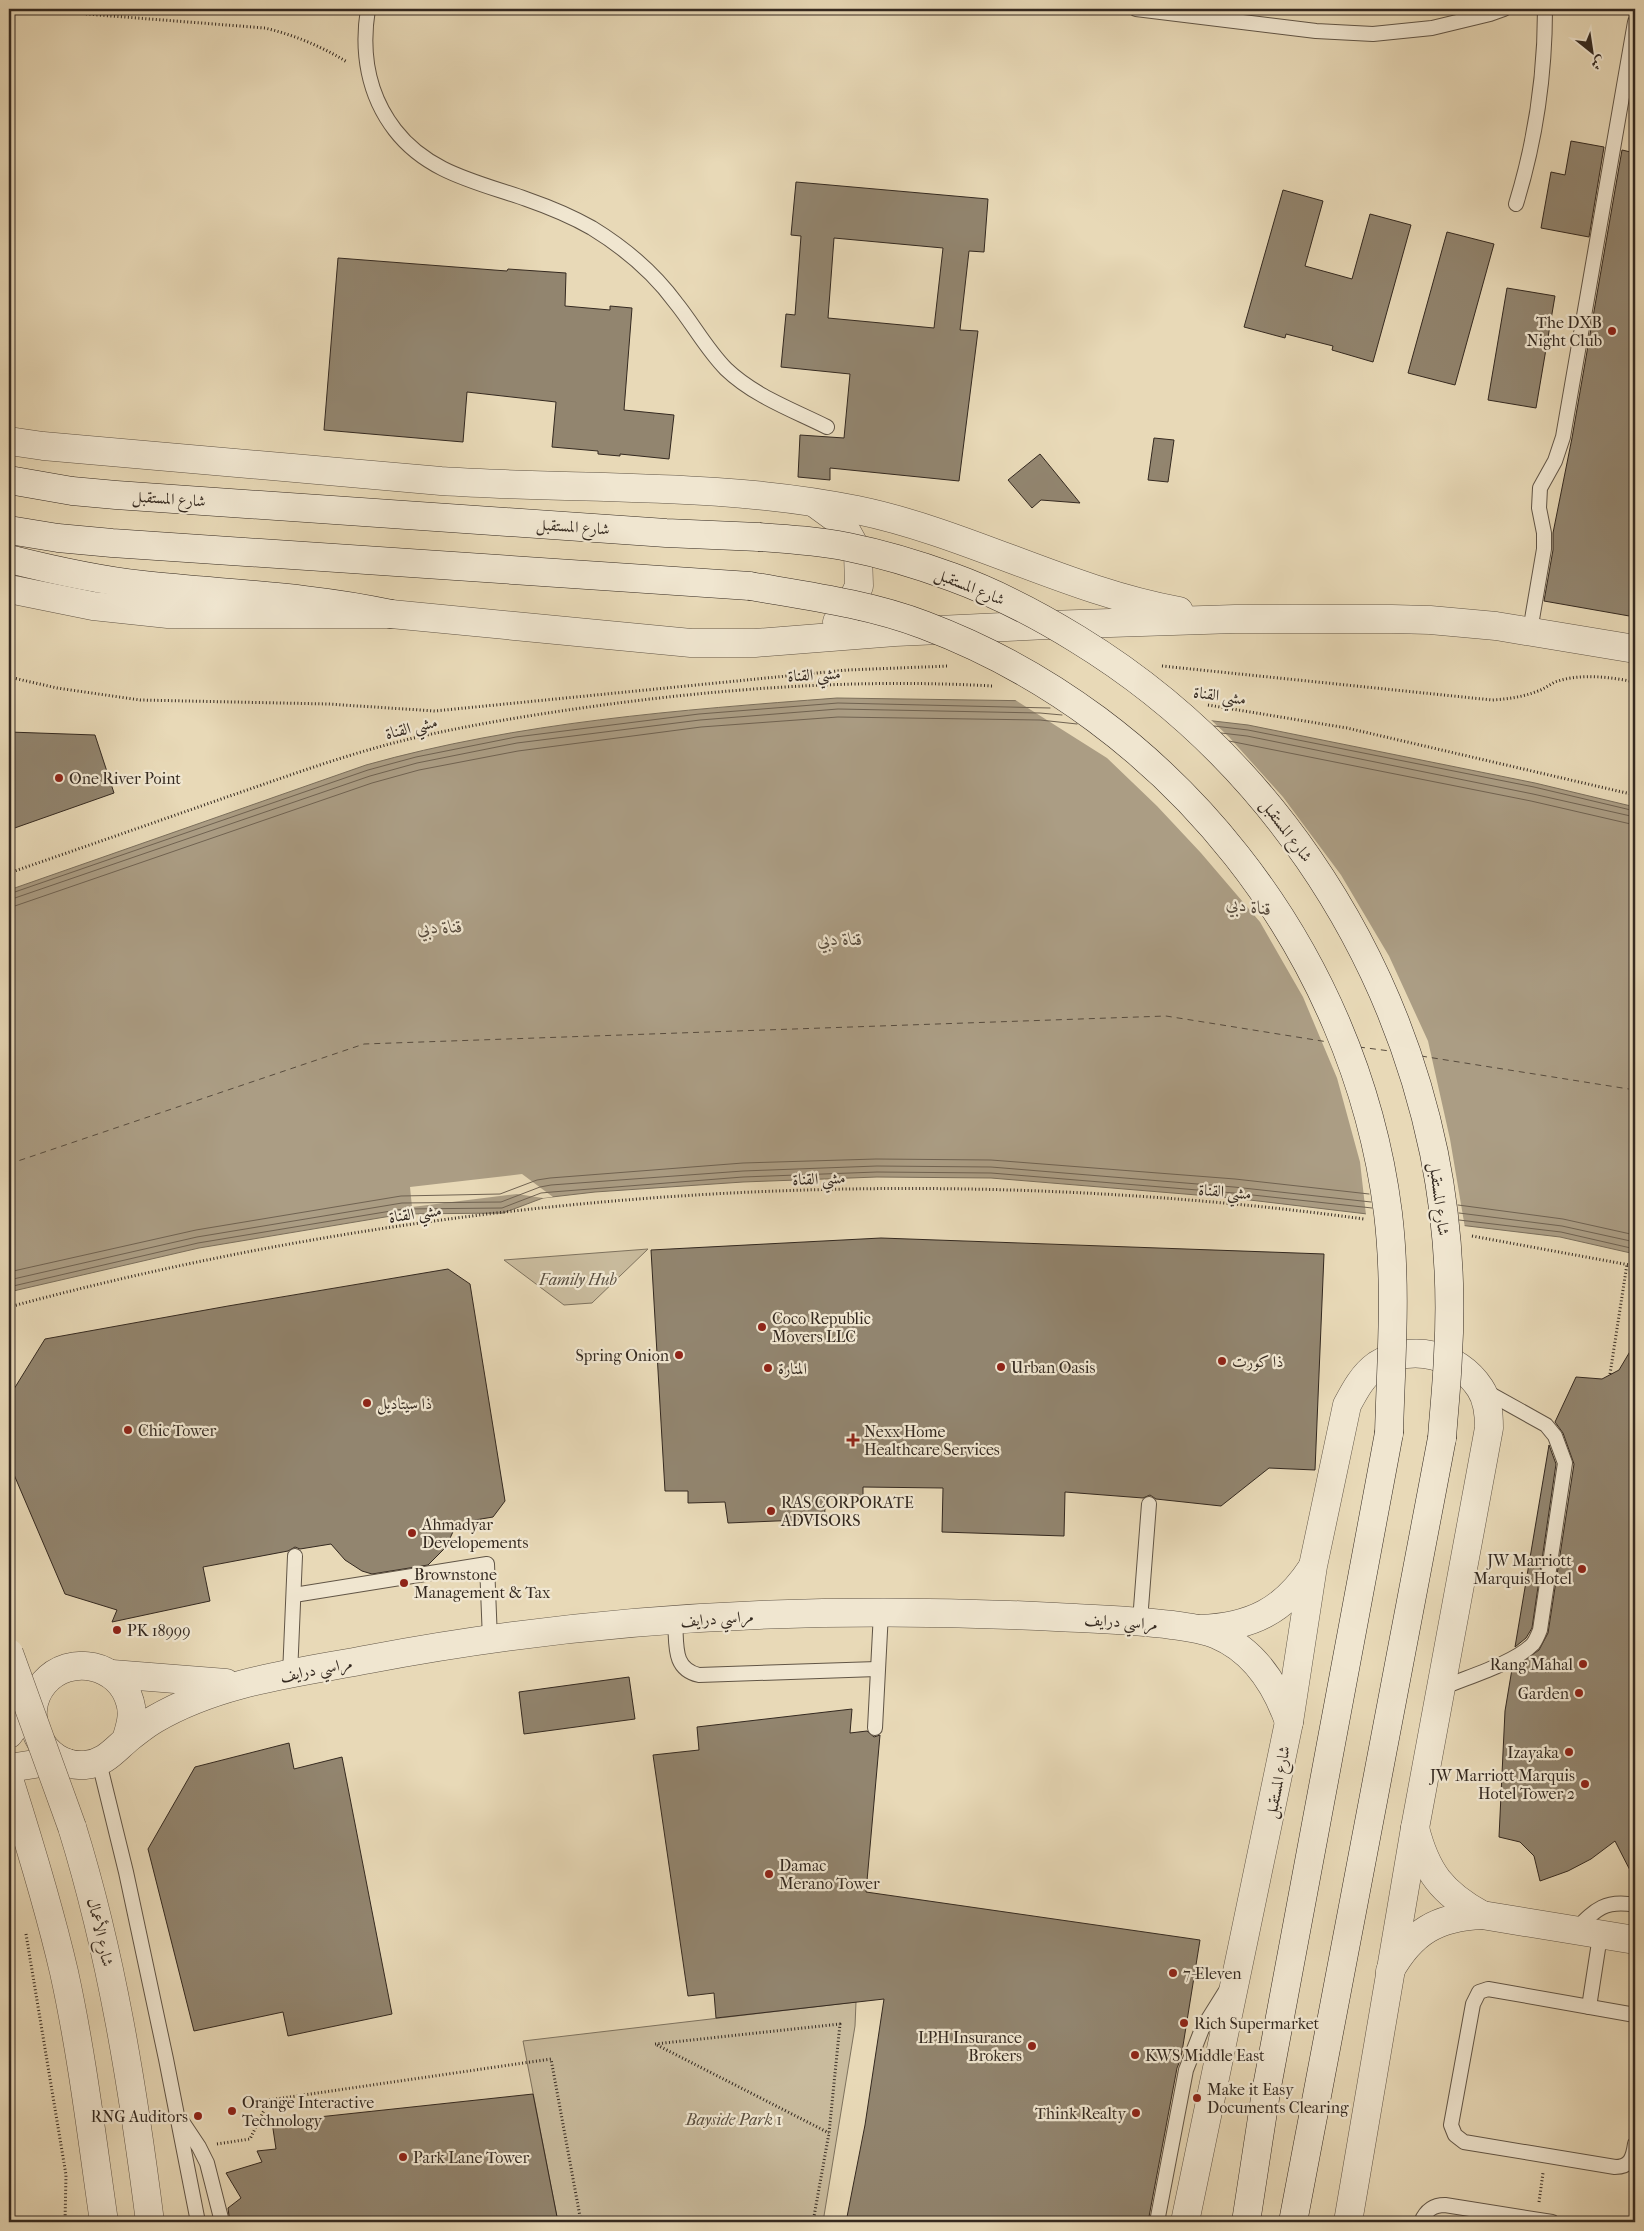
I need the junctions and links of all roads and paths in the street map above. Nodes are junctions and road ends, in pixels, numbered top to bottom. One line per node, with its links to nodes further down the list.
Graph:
1 (368, 9): 7 (lane)
2 (1136, 9): 3 (lane)
3 (1504, 9)
4 (1545, 9): 8 (lane)
5 (86, 14): 7 (path)
6 (1635, 22): 18 (lane)
7 (369, 79): 9 (lane)
8 (1516, 204)
9 (827, 427)
10 (9, 441): 12 (street)
11 (9, 480): 70 (street, شارع المستقبل, bridge)
12 (815, 504): 17 (street); 19 (street)
13 (9, 530): 69 (street, bridge)
14 (9, 560): 16 (street)
15 (9, 589): 16 (street)
16 (392, 614): 19 (street)
17 (1235, 620): 18 (street); 19 (street)
18 (1530, 631): 20 (street)
19 (819, 637)
20 (1635, 649)
21 (956, 666): 23 (path)
22 (1155, 666): 24 (path)
23 (9, 677)
24 (1635, 682)
25 (1000, 686): 28 (path, مشي القناة)
26 (1201, 704): 27 (path, مشي القناة)
27 (1635, 795)
28 (9, 873)
29 (1367, 1219): 33 (path, مشي القناة)
30 (1462, 1234): 31 (path)
31 (1627, 1264): 32 (path); 34 (path)
32 (1635, 1266)
33 (9, 1307)
34 (1610, 1374)
35 (1480, 1388): 38 (street, شارع المستقبل); 50 (street, شارع المستقبل); 50 (lane)
36 (1149, 1504): 42 (lane)
37 (295, 1556): 39 (lane)
38 (1313, 1566): 43 (street, مراسي درايف); 52 (street, شارع المستقبل)
39 (294, 1595): 44 (lane); 48 (lane)
40 (881, 1612): 41 (street, مراسي درايف); 42 (street, مراسي درايف); 46 (lane)
41 (675, 1621): 44 (street, مراسي درايف); 46 (lane)
42 (1140, 1621): 43 (street, مراسي درايف)
43 (1196, 1629): 52 (street, مراسي درايف)
44 (490, 1640): 48 (street, مراسي درايف)
45 (9, 1653): 79 (street, شارع الأعمال, bridge)
46 (877, 1668): 53 (lane)
47 (112, 1674): 49 (street, مراسي درايف); 51 (street); 55 (street)
48 (290, 1674): 49 (street, مراسي درايف)
49 (242, 1684): 55 (street, مراسي درايف)
50 (1442, 1688): 60 (street, شارع المستقبل)
51 (36, 1697): 54 (street); 57 (street)
52 (1289, 1722): 66 (street, شارع المستقبل)
53 (875, 1728)
54 (9, 1734)
55 (126, 1740): 56 (street)
56 (99, 1762): 57 (street); 71 (lane)
57 (67, 1763): 58 (street)
58 (9, 1768)
59 (9, 1779): 78 (street)
60 (1415, 1828): 62 (street); 65 (street, شارع المستقبل)
61 (1635, 1904): 64 (lane)
62 (1482, 1915): 64 (street); 65 (street)
63 (25, 1927): 77 (path)
64 (1613, 1938): 67 (lane)
65 (1390, 1972): 90 (street, شارع المستقبل)
66 (1238, 1975): 84 (lane); 85 (street, شارع المستقبل)
67 (1589, 2007): 68 (lane); 75 (lane)
68 (1635, 2015)
69 (1266, 2092): 86 (street); 87 (street)
70 (1316, 2104): 88 (street, شارع المستقبل); 89 (street)
71 (178, 2116): 74 (lane); 80 (lane)
72 (829, 2133): 72 (path); 83 (path)
73 (1635, 2144): 75 (lane)
74 (199, 2147): 81 (lane); 82 (path)
75 (1546, 2155): 76 (path)
76 (1536, 2220): 91 (lane); 92 (lane)
77 (65, 2222)
78 (104, 2222)
79 (150, 2222)
80 (198, 2222)
81 (222, 2222)
82 (581, 2222)
83 (814, 2222)
84 (1157, 2222)
85 (1185, 2222)
86 (1233, 2222)
87 (1246, 2222)
88 (1293, 2222)
89 (1312, 2222)
90 (1348, 2222)
91 (1421, 2222)
92 (1552, 2222)

